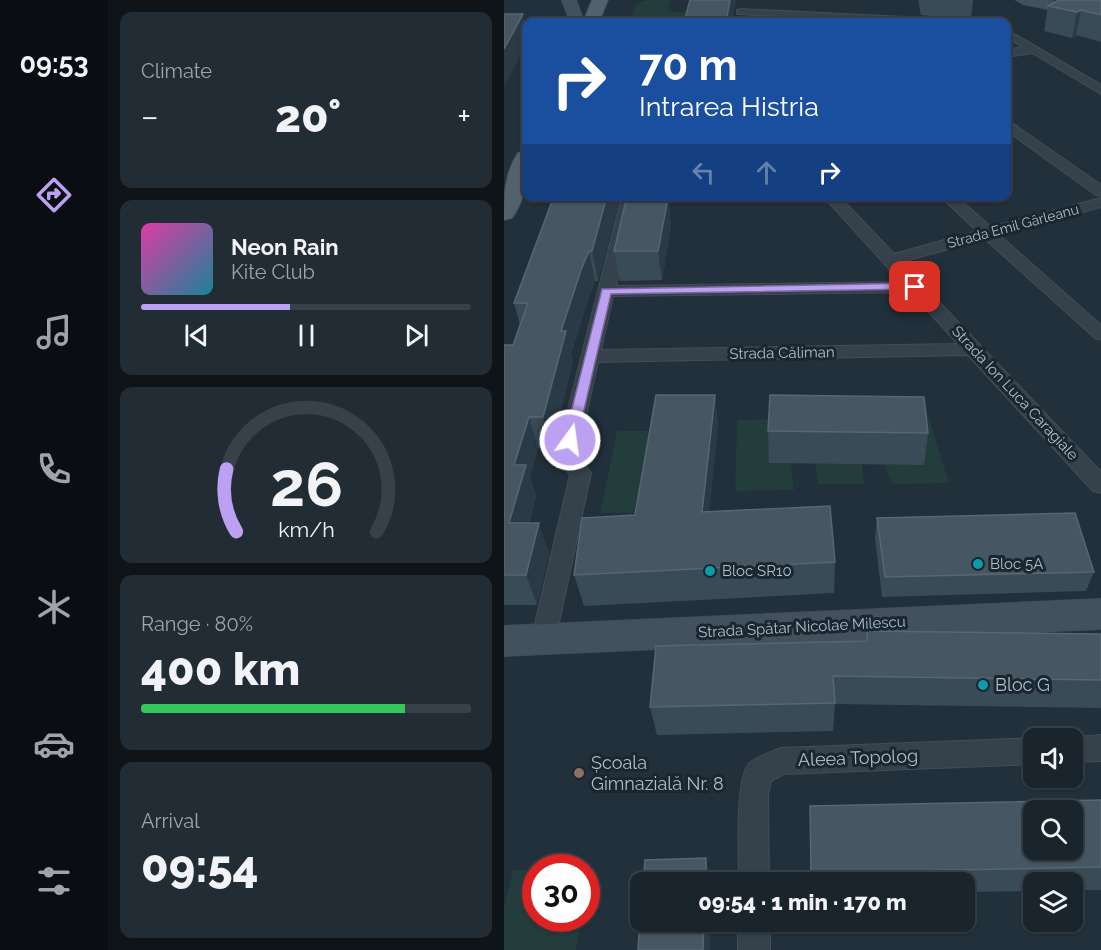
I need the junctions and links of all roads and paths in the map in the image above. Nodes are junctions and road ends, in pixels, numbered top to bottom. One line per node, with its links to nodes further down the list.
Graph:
1 (600, 0): 6 (main road)
2 (746, 0): 4 (street)
3 (1023, 0): 5 (street)
4 (741, 12): 7 (street); 8 (street)
5 (1101, 15)
6 (593, 18)
7 (748, 18)
8 (834, 18)
9 (1011, 35): 10 (street)
10 (1035, 49): 11 (street); 12 (street)
11 (1011, 53)
12 (1101, 90)
13 (1011, 127): 15 (street)
14 (520, 190): 20 (main road)
15 (1101, 192)
16 (628, 201): 24 (street)
17 (835, 201): 22 (street, Strada Ion Luca Caragiale)
18 (953, 201): 21 (street)
19 (1101, 202): 21 (street, Strada Emil Gârleanu)
20 (504, 213)
21 (988, 233): 22 (street, Strada Emil Gârleanu); 25 (street)
22 (890, 260): 23 (street, Strada Ion Luca Caragiale)
23 (915, 287): 24 (street); 26 (street, Strada Ion Luca Caragiale)
24 (606, 291): 27 (street)
25 (1101, 334)
26 (974, 349): 27 (street, Strada Căliman); 28 (street, Strada Ion Luca Caragiale)
27 (591, 356): 30 (street)
28 (1101, 485)
29 (1101, 614): 30 (street, Strada Spătar Nicolae Milescu)
30 (543, 640): 31 (street, Strada Spătar Nicolae Milescu)
31 (504, 641)
32 (1101, 748): 33 (street)
33 (1083, 749)
34 (1023, 751): 35 (street, Aleea Topolog)
35 (754, 872)
36 (754, 932): 37 (street)
37 (754, 950)

